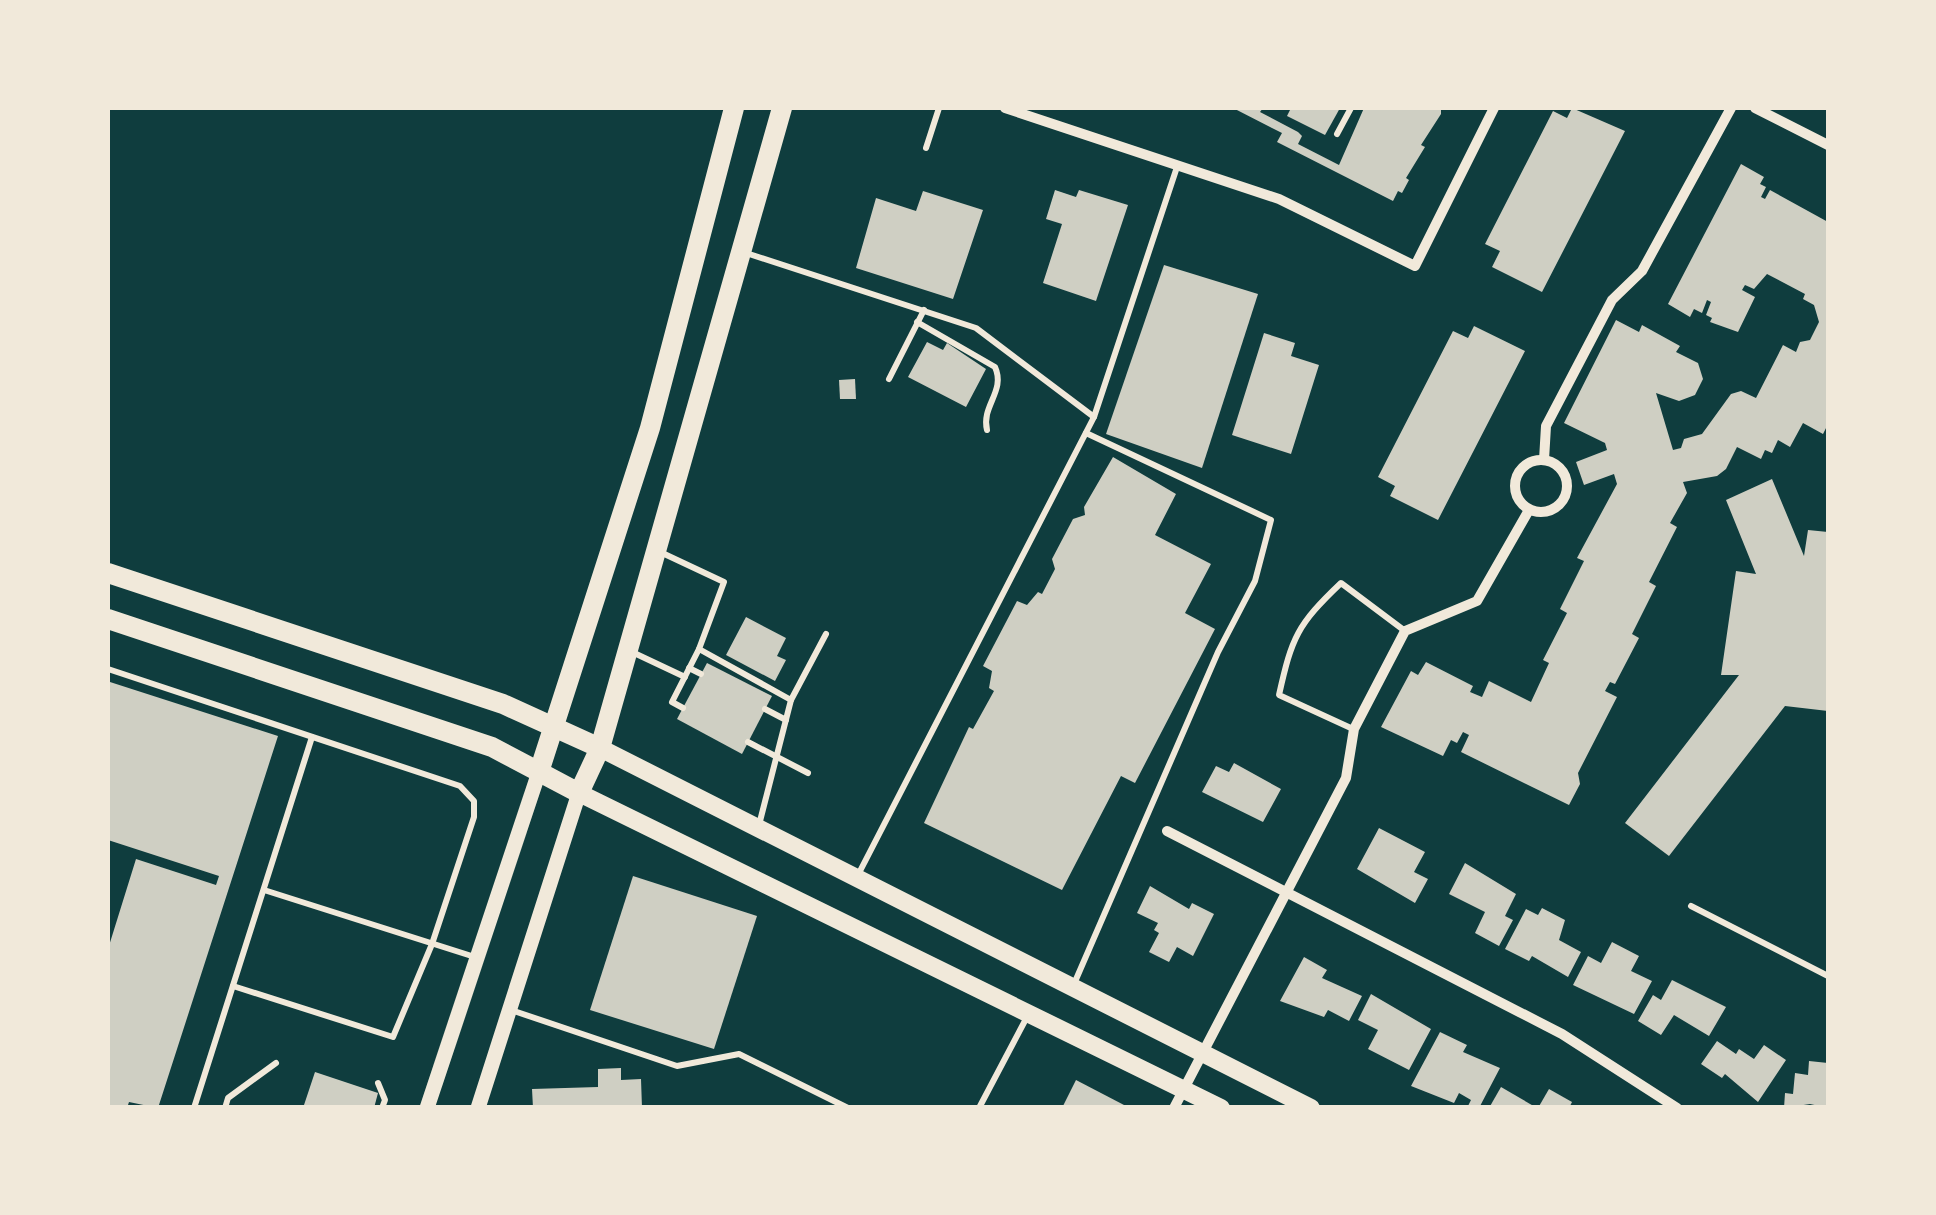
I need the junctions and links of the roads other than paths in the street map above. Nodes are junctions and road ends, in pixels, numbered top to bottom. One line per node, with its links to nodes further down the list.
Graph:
1 (734, 108): 37 (highway)
2 (782, 108): 13 (highway)
3 (938, 108): 11 (lane)
4 (1005, 108): 12 (street)
5 (1351, 108): 9 (lane)
6 (1494, 108): 12 (street)
7 (1731, 108): 20 (street)
8 (1755, 108): 10 (street)
9 (1338, 134)
10 (1828, 145)
11 (926, 148)
12 (1178, 162): 17 (lane)
13 (742, 252): 14 (lane); 22 (highway)
14 (924, 310): 15 (lane); 17 (lane)
15 (917, 322): 16 (lane); 18 (lane)
16 (888, 379)
17 (1094, 417): 19 (lane)
18 (987, 430)
19 (1086, 433): 48 (lane); 55 (lane)
20 (1544, 460): 21 (street); 21 (street)
21 (1529, 510): 25 (street)
22 (657, 550): 27 (lane); 28 (highway)
23 (108, 573): 37 (highway)
24 (108, 619): 43 (highway)
25 (1404, 630): 38 (street); 38 (lane)
26 (826, 634): 33 (lane)
27 (700, 648): 29 (lane); 33 (lane)
28 (629, 650): 32 (lane); 41 (highway)
29 (689, 668): 31 (lane); 32 (lane)
30 (108, 670): 39 (lane)
31 (701, 674)
32 (685, 676): 34 (lane)
33 (791, 700): 36 (lane)
34 (683, 708)
35 (766, 709): 36 (lane)
36 (786, 720): 42 (lane)
37 (554, 726): 41 (highway); 43 (highway)
38 (1354, 729): 50 (street)
39 (312, 737): 49 (lane); 52 (lane)
40 (748, 742): 42 (lane)
41 (600, 748): 45 (highway); 46 (main road)
42 (777, 757): 44 (lane); 46 (lane)
43 (539, 772): 45 (highway); 53 (main road)
44 (808, 773)
45 (579, 793): 57 (main road); 58 (main road)
46 (759, 826): 48 (main road)
47 (1167, 831): 50 (street)
48 (858, 876): 55 (main road)
49 (264, 890): 52 (lane); 56 (lane)
50 (1287, 892): 59 (street); 73 (street)
51 (1690, 906): 54 (lane)
52 (432, 944): 53 (lane); 56 (lane)
53 (480, 959): 66 (main road)
54 (1828, 976)
55 (1074, 984): 59 (main road)
56 (233, 986): 63 (lane)
57 (509, 1010): 67 (main road); 68 (lane)
58 (1028, 1014): 62 (main road); 69 (lane)
59 (1202, 1051): 62 (street); 72 (main road)
60 (276, 1063): 64 (lane)
61 (378, 1082): 65 (lane)
62 (1183, 1088): 70 (street); 71 (main road)
63 (194, 1108)
64 (225, 1108)
65 (382, 1108)
66 (427, 1108)
67 (478, 1108)
68 (848, 1108)
69 (979, 1108)
70 (1174, 1108)
71 (1220, 1108)
72 (1311, 1108)
73 (1677, 1108)

